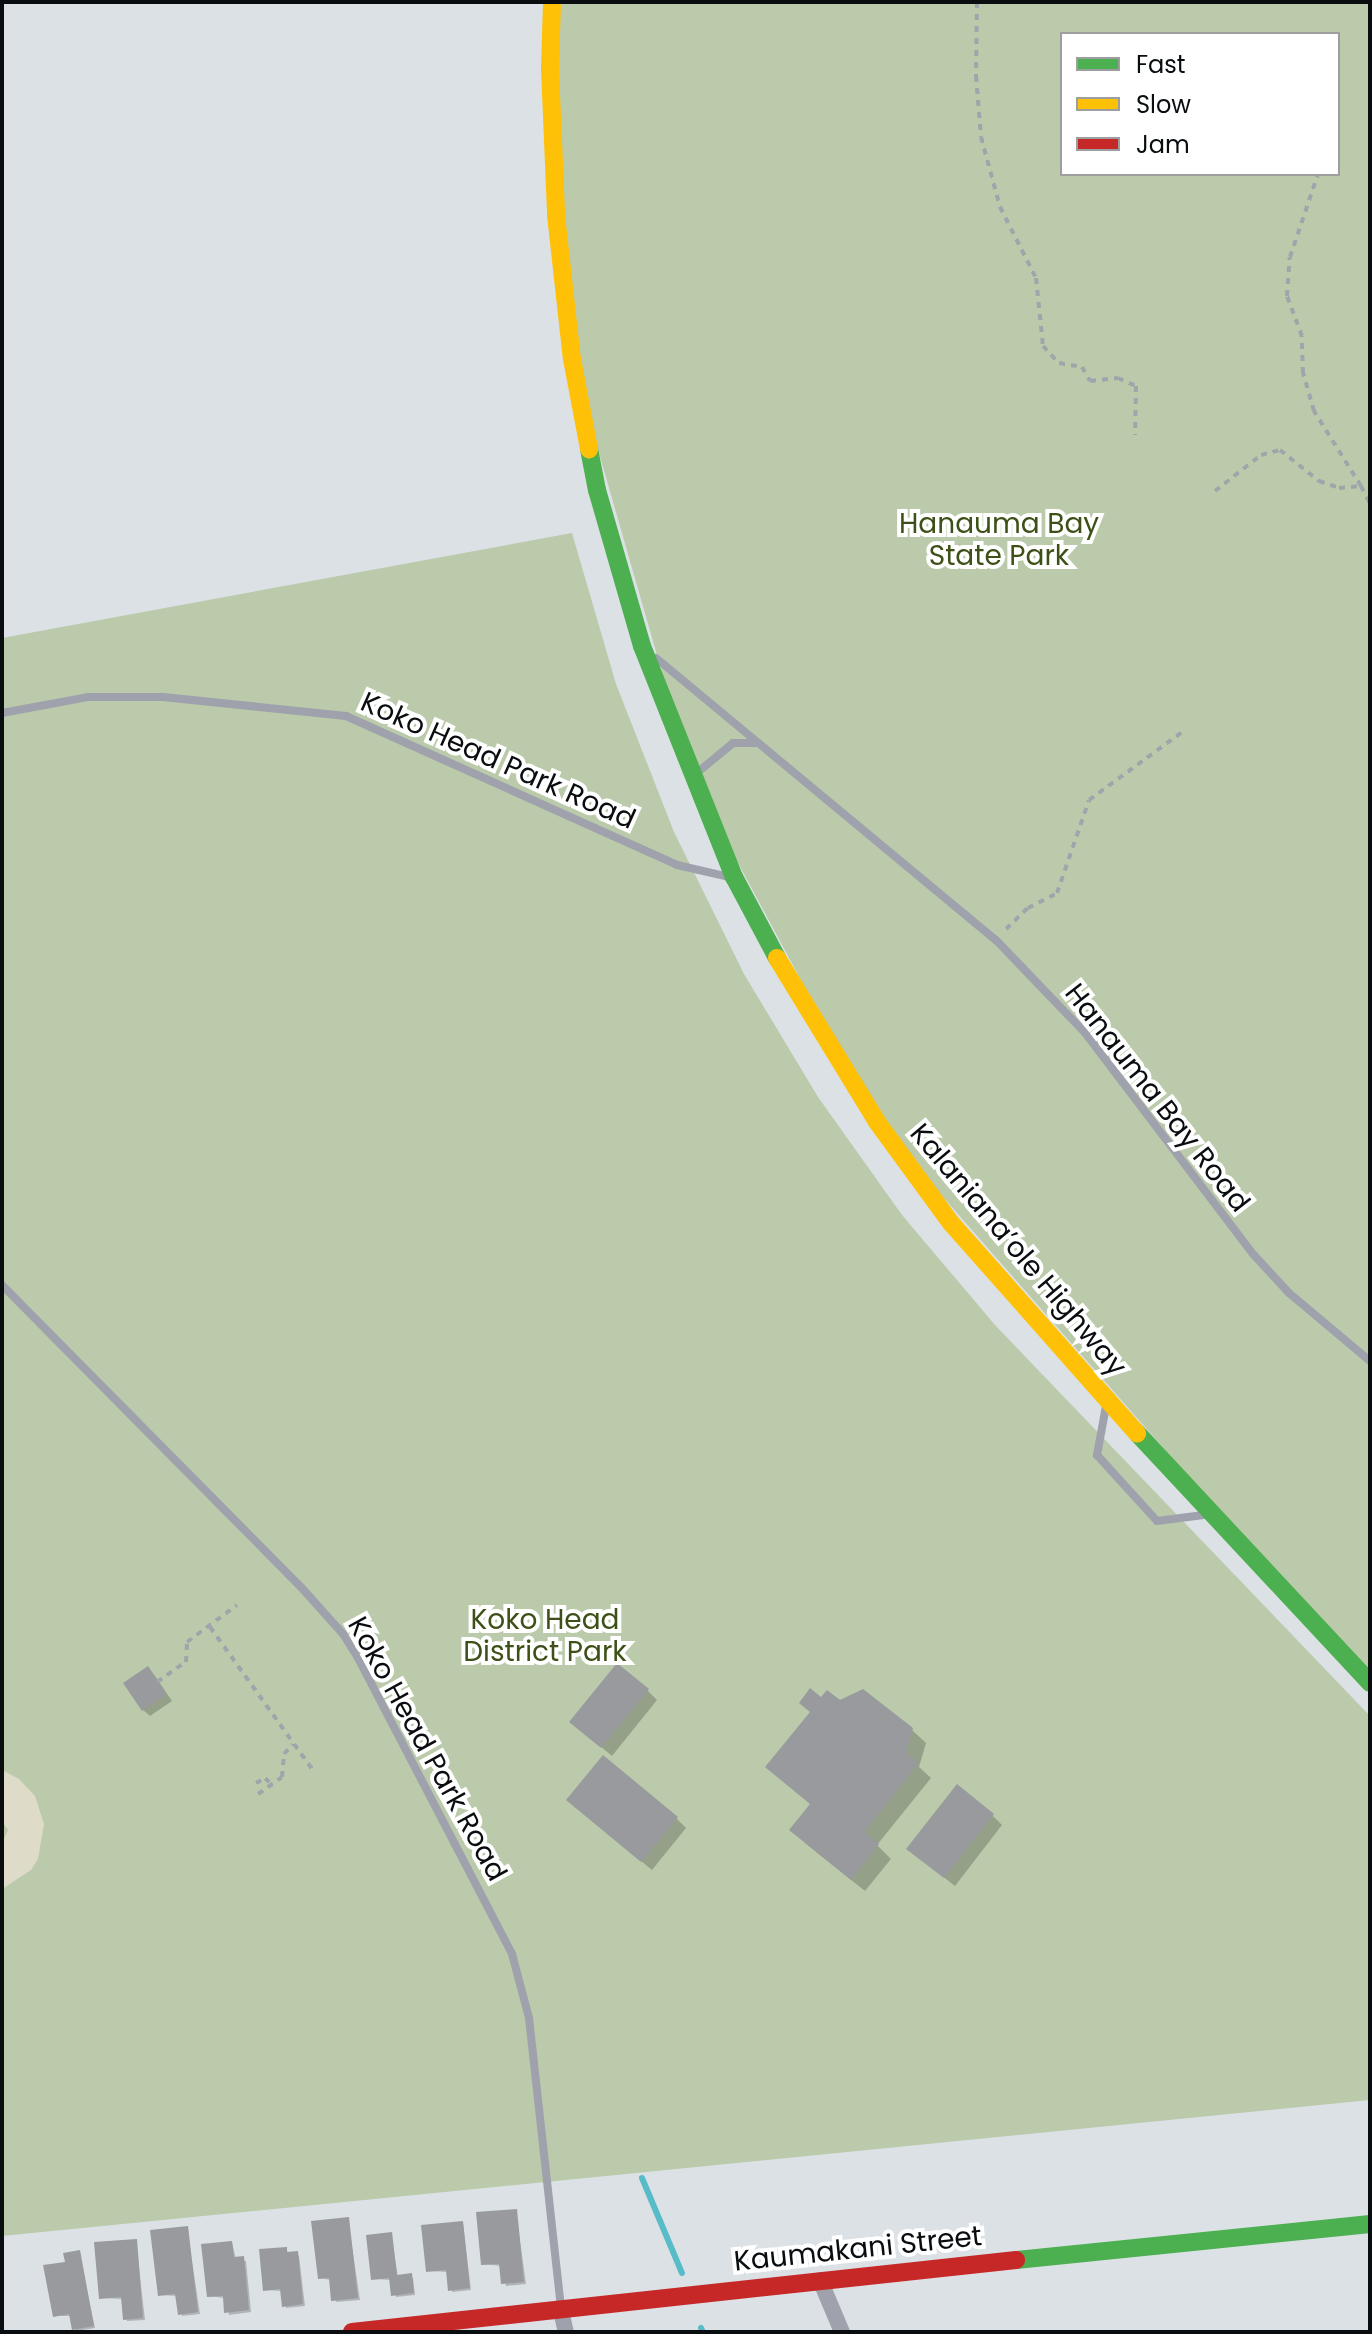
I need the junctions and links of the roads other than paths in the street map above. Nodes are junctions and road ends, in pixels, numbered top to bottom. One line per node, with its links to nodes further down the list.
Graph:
1 (552, 2): 2 (main road, Kalaniana’ole Highway)
2 (642, 646): 4 (lane, Hanauma Bay Road); 5 (main road, Kalaniana’ole Highway)
3 (2, 713): 6 (lane, Koko Head Park Road)
4 (759, 743): 5 (lane); 8 (lane, Hanauma Bay Road)
5 (692, 777): 6 (main road, Kalaniana’ole Highway)
6 (734, 877): 9 (main road, Kalaniana’ole Highway)
7 (2, 1285): 14 (lane, Koko Head Park Road)
8 (1370, 1361)
9 (1107, 1401): 10 (main road, Kalaniana’ole Highway); 10 (lane)
10 (1210, 1514): 11 (main road, Kalaniana’ole Highway)
11 (1370, 1683)
12 (1370, 2224): 13 (main road, Kaumakani Street)
13 (820, 2280): 14 (main road, Kaumakani Street); 17 (street)
14 (561, 2311): 15 (main road, Kaumakani Street); 16 (street)
15 (352, 2332)
16 (566, 2332)
17 (842, 2332)

